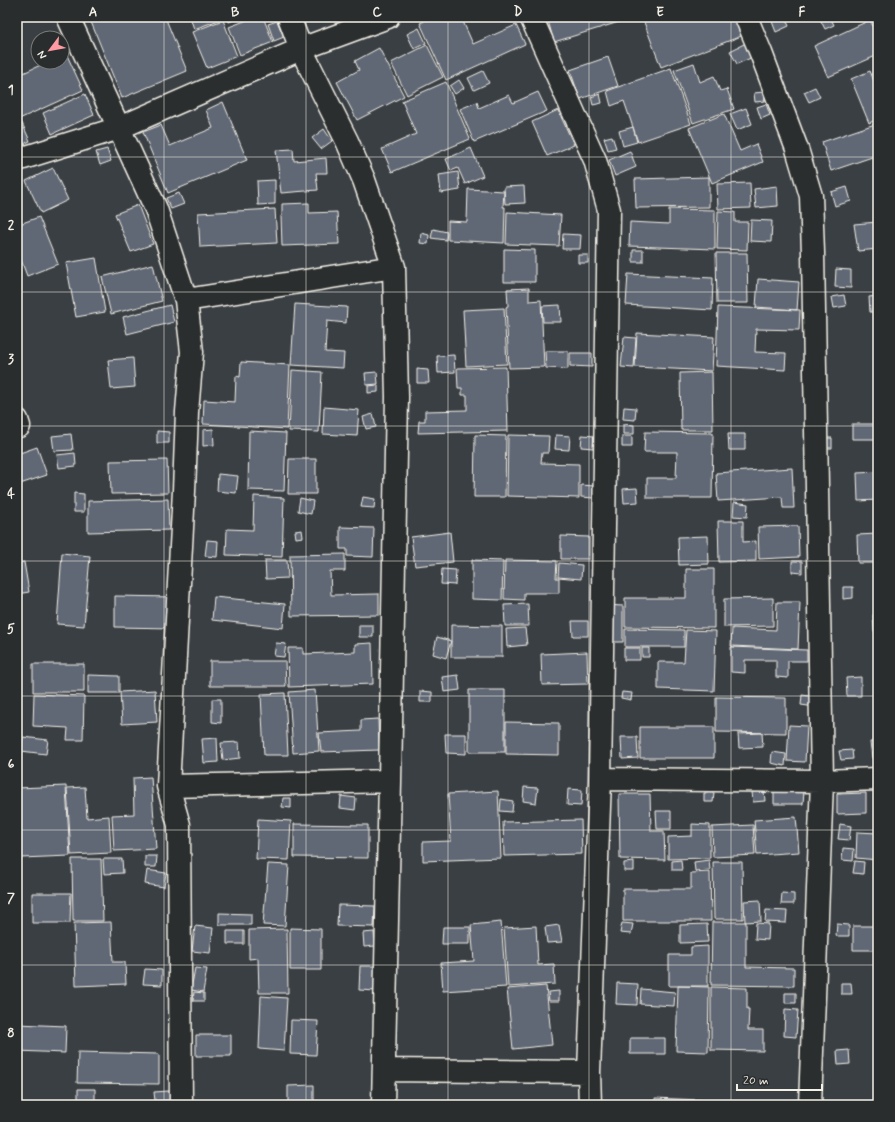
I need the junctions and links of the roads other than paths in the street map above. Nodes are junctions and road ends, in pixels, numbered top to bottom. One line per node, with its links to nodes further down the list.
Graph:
1 (68, 17): 7 (street)
2 (289, 17): 6 (street)
3 (388, 17): 6 (street)
4 (531, 17): 11 (street)
5 (746, 17): 14 (street)
6 (301, 50): 7 (street); 9 (street)
7 (119, 128): 8 (street); 10 (street)
8 (17, 160)
9 (394, 268): 10 (street); 13 (street)
10 (186, 300): 15 (street)
11 (600, 779): 14 (street); 17 (street)
12 (878, 779): 14 (street)
13 (390, 781): 15 (street); 16 (street)
14 (822, 781): 21 (street)
15 (168, 786): 18 (street)
16 (384, 1070): 17 (street); 19 (street)
17 (589, 1072): 20 (street)
18 (181, 1105)
19 (383, 1105)
20 (590, 1105)
21 (810, 1105)

